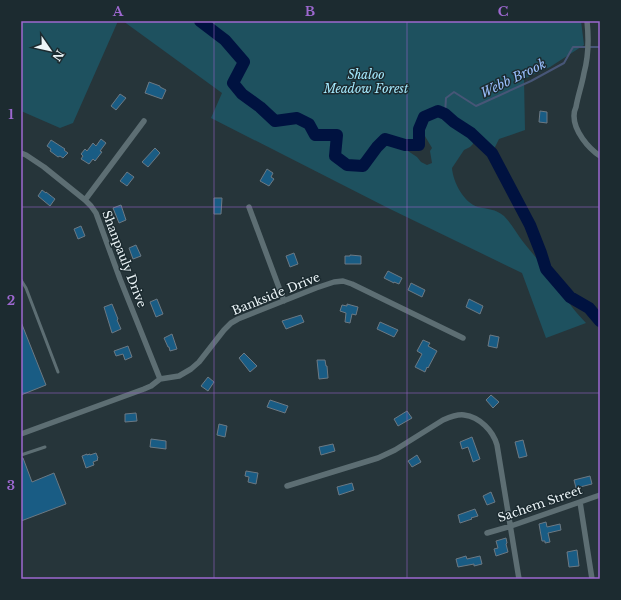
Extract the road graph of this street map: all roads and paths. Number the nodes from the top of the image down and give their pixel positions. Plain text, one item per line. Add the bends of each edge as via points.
1 (587, 21) edge
2 (144, 121) dead end
3 (21, 153) edge
4 (600, 156) edge
5 (85, 200) junction
6 (249, 207) dead end
7 (21, 280) edge
8 (284, 301) junction
9 (463, 338) dead end
10 (58, 372) dead end
11 (160, 379) junction
12 (21, 434) edge
13 (45, 447) dead end
14 (21, 455) edge
15 (287, 486) dead end
16 (600, 495) edge
17 (580, 502) junction
18 (511, 526) junction
19 (487, 533) dead end
20 (519, 579) edge
21 (592, 579) edge

1 - 4 street via 589,48 574,116 580,135 591,150
2 - 5 street
3 - 5 street, Shanpauly Drive via 44,167
5 - 11 street, Shanpauly Drive via 96,213
6 - 8 street
7 - 10 lane
8 - 9 street, Bankside Drive via 316,288 343,281
8 - 11 street, Bankside Drive via 238,319 224,330 191,369 179,376
11 - 12 street, Bankside Drive via 144,389
13 - 14 lane
15 - 18 street via 378,458 443,420 466,415 485,425 495,439
16 - 17 street, Sachem Street
17 - 18 street, Sachem Street
17 - 21 street
18 - 19 street, Sachem Street
18 - 20 street

